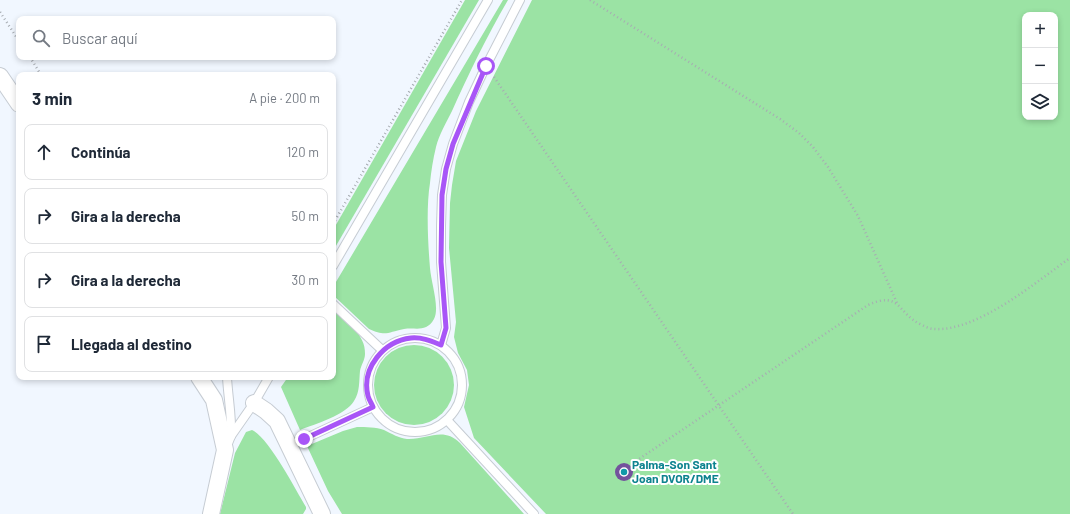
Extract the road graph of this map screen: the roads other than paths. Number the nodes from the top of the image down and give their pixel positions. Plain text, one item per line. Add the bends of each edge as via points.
1 (488, 0) edge
2 (520, 0) edge
3 (0, 76) edge
4 (16, 100) edge
5 (336, 261) edge
6 (336, 307) edge
7 (441, 345) junction
8 (382, 350) junction
9 (201, 380) edge
10 (210, 380) edge
11 (227, 380) edge
12 (267, 380) edge
13 (214, 400) junction
14 (254, 403) junction
15 (373, 407) junction
16 (447, 420) junction
17 (228, 443) junction
18 (289, 446) junction
19 (211, 514) edge
20 (322, 514) edge
21 (534, 514) edge

1 - 5 lane
2 - 7 lane via 486,66 453,144 446,169 442,203 441,262 446,328
3 - 4 street
6 - 8 lane
7 - 8 lane via 427,339 412,338 396,341
7 - 16 lane via 452,355 460,369 463,384 461,399
8 - 15 lane via 372,363 368,379 368,395
9 - 13 street
10 - 13 lane
11 - 17 lane via 232,420
12 - 14 lane
13 - 17 street
14 - 17 lane
14 - 18 street via 277,421
15 - 16 lane via 385,422 399,430 415,433 430,430
15 - 18 lane
16 - 21 lane
17 - 19 street
18 - 20 street

